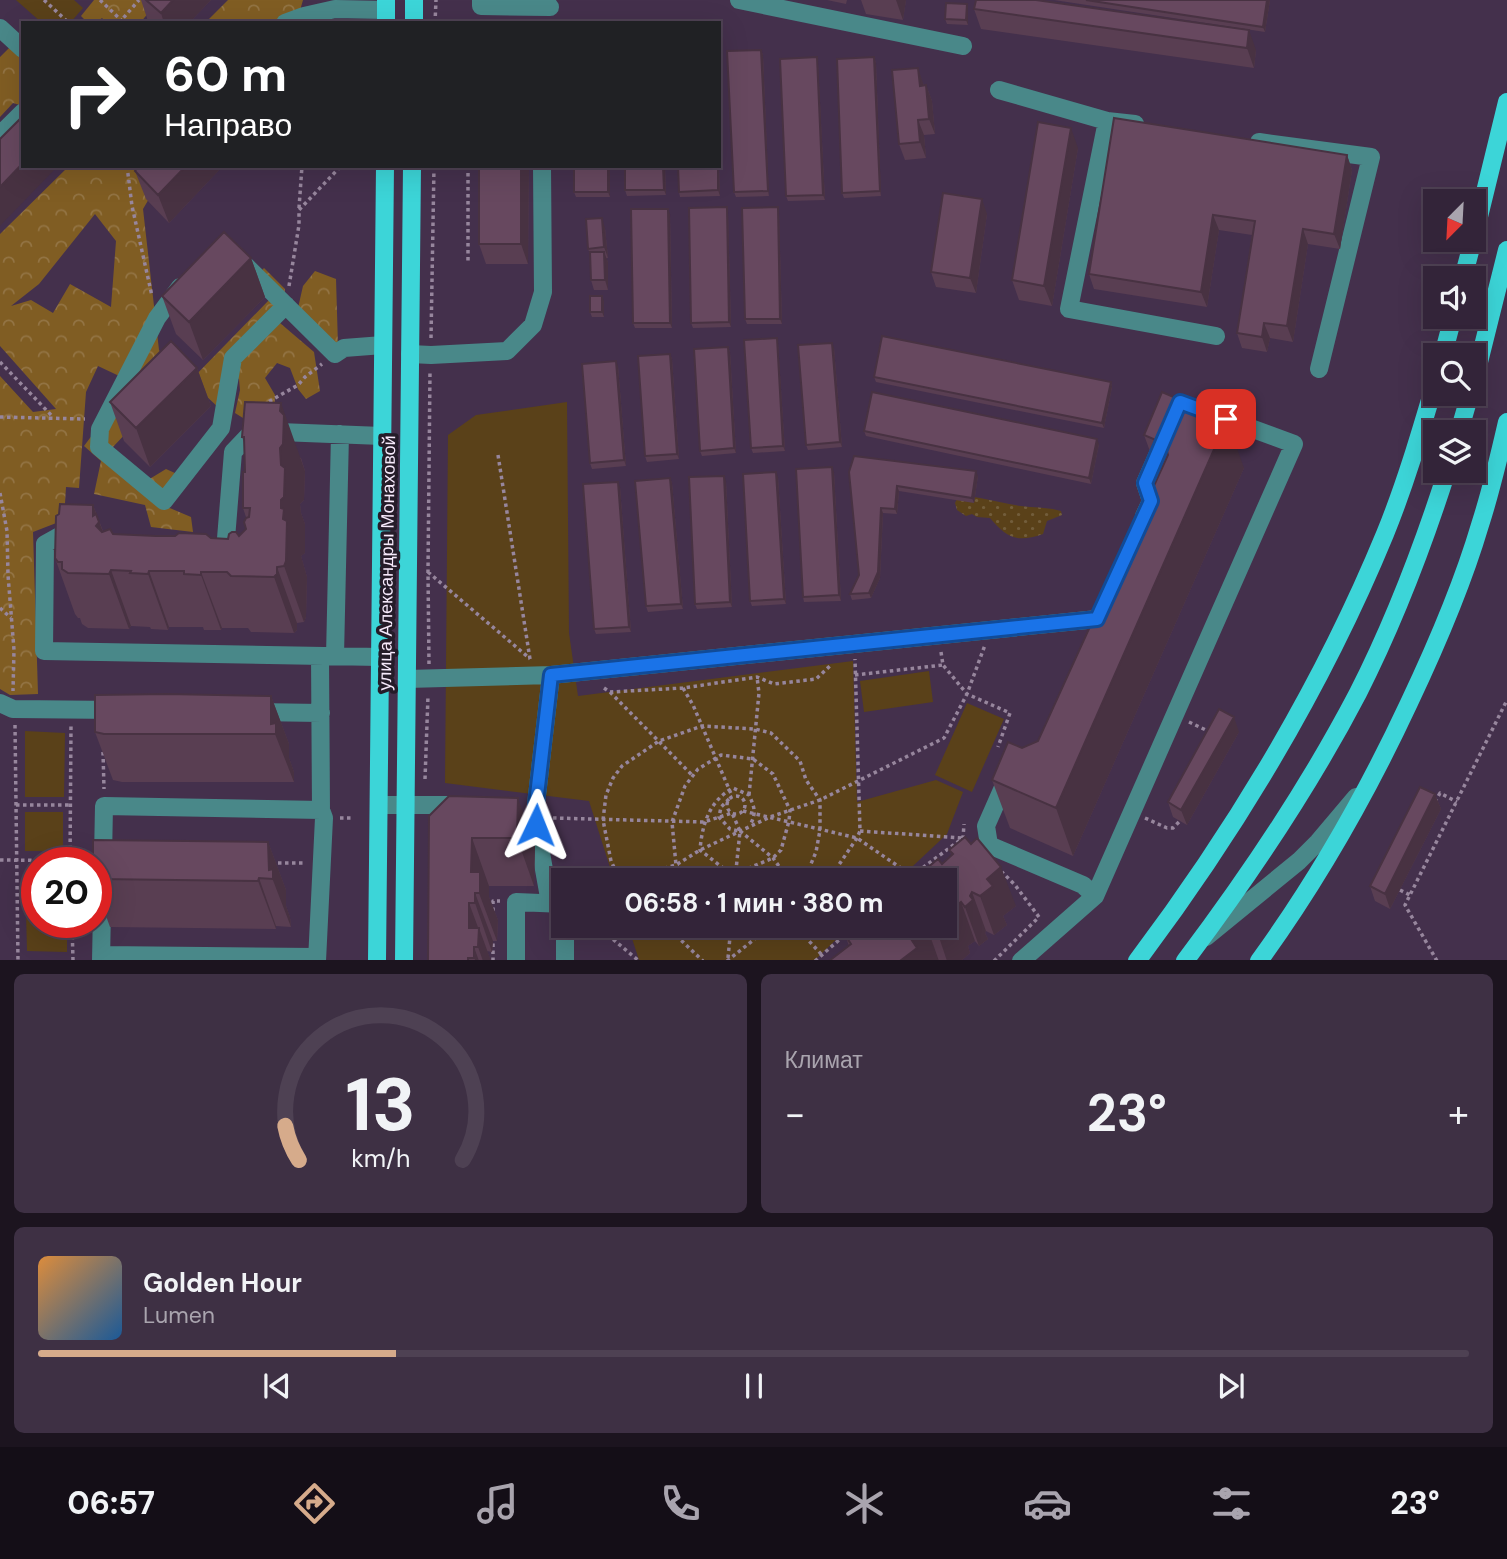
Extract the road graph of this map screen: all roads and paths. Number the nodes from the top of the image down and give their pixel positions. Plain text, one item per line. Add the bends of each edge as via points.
1 (44, 0) edge
2 (100, 0) edge
3 (142, 0) edge
4 (414, 0) edge
5 (436, 0) edge
6 (481, 0) edge
7 (739, 0) edge
8 (780, 4) edge
9 (386, 11) edge
10 (543, 12) edge
11 (67, 21) edge
12 (120, 21) edge
13 (290, 21) edge
14 (414, 21) edge
15 (436, 21) edge
16 (0, 27) edge
17 (963, 46) dead end
18 (21, 47) edge
19 (999, 90) dead end
20 (1507, 102) edge
21 (21, 114) edge
22 (1107, 121) junction
23 (1146, 126) edge
24 (0, 135) edge
25 (1239, 139) edge
26 (133, 168) edge
27 (302, 168) edge
28 (339, 168) edge
29 (385, 168) edge
30 (412, 168) edge
31 (434, 168) edge
32 (468, 168) edge
33 (542, 168) edge
34 (136, 170) edge
35 (1485, 189) edge
36 (299, 210) junction
37 (1507, 250) edge
38 (233, 253) edge
39 (468, 262) dead end
40 (190, 274) edge
41 (286, 305) junction
42 (1216, 336) dead end
43 (1484, 343) edge
44 (383, 345) junction
45 (335, 354) junction
46 (410, 354) junction
47 (431, 355) junction
48 (0, 362) edge
49 (1319, 369) dead end
50 (1180, 402) edge
51 (1428, 406) edge
52 (254, 410) edge
53 (0, 417) edge
54 (54, 419) junction
55 (105, 419) junction
56 (1507, 422) edge
57 (1170, 425) edge
58 (340, 434) junction
59 (382, 436) junction
60 (498, 455) dead end
61 (1443, 483) edge
62 (0, 493) edge
63 (89, 536) edge
64 (1135, 537) edge
65 (202, 551) edge
66 (428, 572) junction
67 (0, 608) edge
68 (12, 619) junction
69 (987, 640) dead end
70 (1087, 643) edge
71 (941, 646) dead end
72 (328, 656) junction
73 (380, 657) junction
74 (855, 657) dead end
75 (530, 659) junction
76 (943, 665) junction
77 (551, 675) junction
78 (855, 675) junction
79 (757, 677) dead end
80 (407, 679) junction
81 (429, 679) junction
82 (683, 688) dead end
83 (610, 692) dead end
84 (967, 694) junction
85 (1507, 700) edge
86 (7, 706) edge
87 (139, 710) edge
88 (237, 712) edge
89 (321, 713) junction
90 (1175, 715) junction
91 (26, 724) dead end
92 (60, 725) dead end
93 (702, 726) junction
94 (755, 729) junction
95 (1219, 735) edge
96 (659, 741) junction
97 (998, 747) dead end
98 (103, 752) edge
99 (716, 758) junction
100 (753, 759) junction
101 (1021, 763) edge
102 (859, 773) junction
103 (693, 776) junction
104 (865, 777) junction
105 (1373, 777) junction
106 (859, 780) junction
107 (730, 790) junction
108 (749, 795) junction
109 (731, 798) junction
110 (820, 800) junction
111 (1457, 802) junction
112 (16, 805) junction
113 (71, 805) junction
114 (379, 805) junction
115 (415, 805) junction
116 (480, 805) edge
117 (104, 806) junction
118 (1433, 806) edge
119 (321, 810) junction
120 (790, 810) junction
121 (743, 811) junction
122 (1132, 812) junction
123 (732, 813) junction
124 (755, 814) junction
125 (553, 817) dead end
126 (719, 817) junction
127 (770, 817) junction
128 (603, 820) junction
129 (789, 821) junction
130 (1180, 821) edge
131 (672, 822) junction
132 (704, 822) junction
133 (964, 824) dead end
134 (740, 831) junction
135 (820, 831) junction
136 (860, 831) junction
137 (857, 838) junction
138 (963, 838) junction
139 (70, 847) edge
140 (104, 847) edge
141 (699, 850) junction
142 (773, 858) junction
143 (0, 860) edge
144 (17, 862) junction
145 (21, 862) edge
146 (268, 863) edge
147 (322, 863) junction
148 (676, 865) junction
149 (996, 865) edge
150 (678, 868) edge
151 (727, 868) edge
152 (736, 868) edge
153 (749, 868) edge
154 (780, 868) edge
155 (809, 868) edge
156 (837, 868) edge
157 (901, 868) edge
158 (921, 868) edge
159 (551, 881) edge
160 (1400, 890) dead end
161 (1410, 895) junction
162 (1095, 896) junction
163 (504, 901) dead end
164 (551, 904) edge
165 (493, 913) dead end
166 (493, 925) dead end
167 (72, 938) edge
168 (102, 938) edge
169 (565, 938) edge
170 (611, 938) edge
171 (679, 938) edge
172 (730, 938) edge
173 (755, 938) edge
174 (806, 938) edge
175 (841, 938) edge
176 (1198, 944) junction
177 (822, 955) junction
178 (102, 958) edge
179 (317, 959) edge
180 (18, 960) edge
181 (73, 960) edge
182 (377, 960) edge
183 (404, 960) edge
184 (493, 960) edge
185 (516, 960) edge
186 (565, 960) edge
187 (638, 960) edge
188 (702, 960) edge
189 (727, 960) edge
190 (815, 960) edge
191 (995, 960) edge
192 (1022, 960) edge
193 (1138, 960) edge
194 (1186, 960) edge
195 (1260, 960) edge
196 (1436, 960) edge

1 - 11 path
2 - 12 path
3 - 12 path
4 - 14 main road
5 - 15 path
6 - 10 street via 481,6
7 - 8 street
8 - 17 street
9 - 13 street via 335,9
16 - 18 street
19 - 22 street
20 - 35 main road
21 - 24 street
22 - 23 street
22 - 42 street via 1069,309
25 - 49 street via 1371,157
26 - 34 path
27 - 36 path
28 - 36 path
29 - 44 main road, улица Александры Монаховой
30 - 46 main road, улица Александры Монаховой
31 - 47 path
32 - 39 path
33 - 47 street via 543,292 533,325 507,351
36 - 41 path
37 - 43 main road
38 - 41 street
40 - 55 street via 156,318
41 - 45 street
41 - 55 street via 233,358 221,428 164,501 99,447
44 - 45 street via 344,348
44 - 59 main road, улица Александры Монаховой
45 - 52 path via 298,385
46 - 47 street
46 - 80 main road, улица Александры Монаховой
47 - 66 path
48 - 54 path
50 - 90 street via 1294,444
51 - 193 main road via 1385,535 1311,691 1223,838
53 - 54 path
54 - 55 path
56 - 105 main road via 1480,526 1451,609
57 - 64 street via 1145,483 1151,501
58 - 59 street
58 - 65 street via 253,431 233,452 225,551
58 - 72 street
59 - 73 main road, улица Александры Монаховой
60 - 75 path
61 - 176 main road via 1414,564 1358,692 1278,829
62 - 68 path
63 - 72 street via 63,534 45,544 44,651
66 - 75 path
66 - 81 path
67 - 68 path
68 - 86 path via 14,650
69 - 84 path
70 - 77 street via 1100,613
71 - 76 path
72 - 73 street
72 - 89 street
73 - 114 main road, улица Александры Монаховой
74 - 78 path
75 - 77 path
76 - 78 path
76 - 84 path
77 - 81 street
77 - 159 street via 529,804
78 - 102 path
79 - 94 path
80 - 81 street
80 - 115 main road, улица Александры Монаховой
81 - 115 path
82 - 93 path
83 - 96 path
84 - 97 path via 1010,713
84 - 104 path via 944,738
85 - 111 path
86 - 87 street
88 - 89 street
89 - 119 street
90 - 95 path
90 - 122 street
91 - 112 path via 15,724
92 - 113 path via 71,725
93 - 94 path
93 - 96 path
93 - 99 path
94 - 100 path
94 - 110 path via 771,733 800,761
96 - 103 path
96 - 128 path via 622,766 613,778
98 - 117 path
99 - 100 path
99 - 103 path
99 - 107 path
100 - 108 path
100 - 120 path via 773,774
101 - 162 street via 1011,769 986,826 984,848 1083,885
102 - 104 path
102 - 106 path
103 - 131 path
104 - 106 path
105 - 176 street via 1299,862
105 - 195 main road
106 - 110 path
106 - 136 path
107 - 108 path
107 - 109 path
107 - 132 path via 715,802
108 - 124 path
109 - 121 path via 744,799
109 - 123 path via 727,807
109 - 126 path via 721,807
110 - 120 path
110 - 135 path
111 - 118 path via 1440,793
111 - 161 path
112 - 113 path
112 - 144 path
113 - 139 path
114 - 115 street
114 - 182 main road, улица Александры Монаховой
115 - 116 street
115 - 183 main road, улица Александры Монаховой
117 - 119 street
117 - 140 street
119 - 147 street
120 - 127 path
120 - 129 path
121 - 123 path
121 - 124 path
122 - 130 path via 1167,828
122 - 162 street
123 - 126 path
123 - 134 path
124 - 127 path
124 - 134 path via 751,824
125 - 128 path
126 - 132 path
126 - 134 path via 730,829
127 - 129 path
127 - 134 path
128 - 131 path
128 - 148 path via 620,880
129 - 135 path
129 - 142 path
131 - 132 path
131 - 148 path
132 - 141 path
133 - 138 path
134 - 141 path
134 - 142 path
134 - 152 path
135 - 137 path
135 - 155 path
136 - 137 path
136 - 138 path
137 - 156 path
137 - 157 path
138 - 158 path
141 - 148 path
141 - 151 path
142 - 153 path
142 - 154 path
143 - 144 path
144 - 145 path
144 - 180 path
146 - 147 path
147 - 179 street
148 - 150 path
149 - 191 path via 1039,917
160 - 161 path
161 - 196 path via 1405,905
162 - 192 street
163 - 165 path via 494,901
164 - 185 street via 516,902
166 - 184 path
167 - 181 path
168 - 178 street
169 - 186 street
170 - 187 path
171 - 188 path
172 - 189 path
173 - 189 path
174 - 177 path
175 - 177 path
176 - 194 main road
177 - 190 path
178 - 179 street

